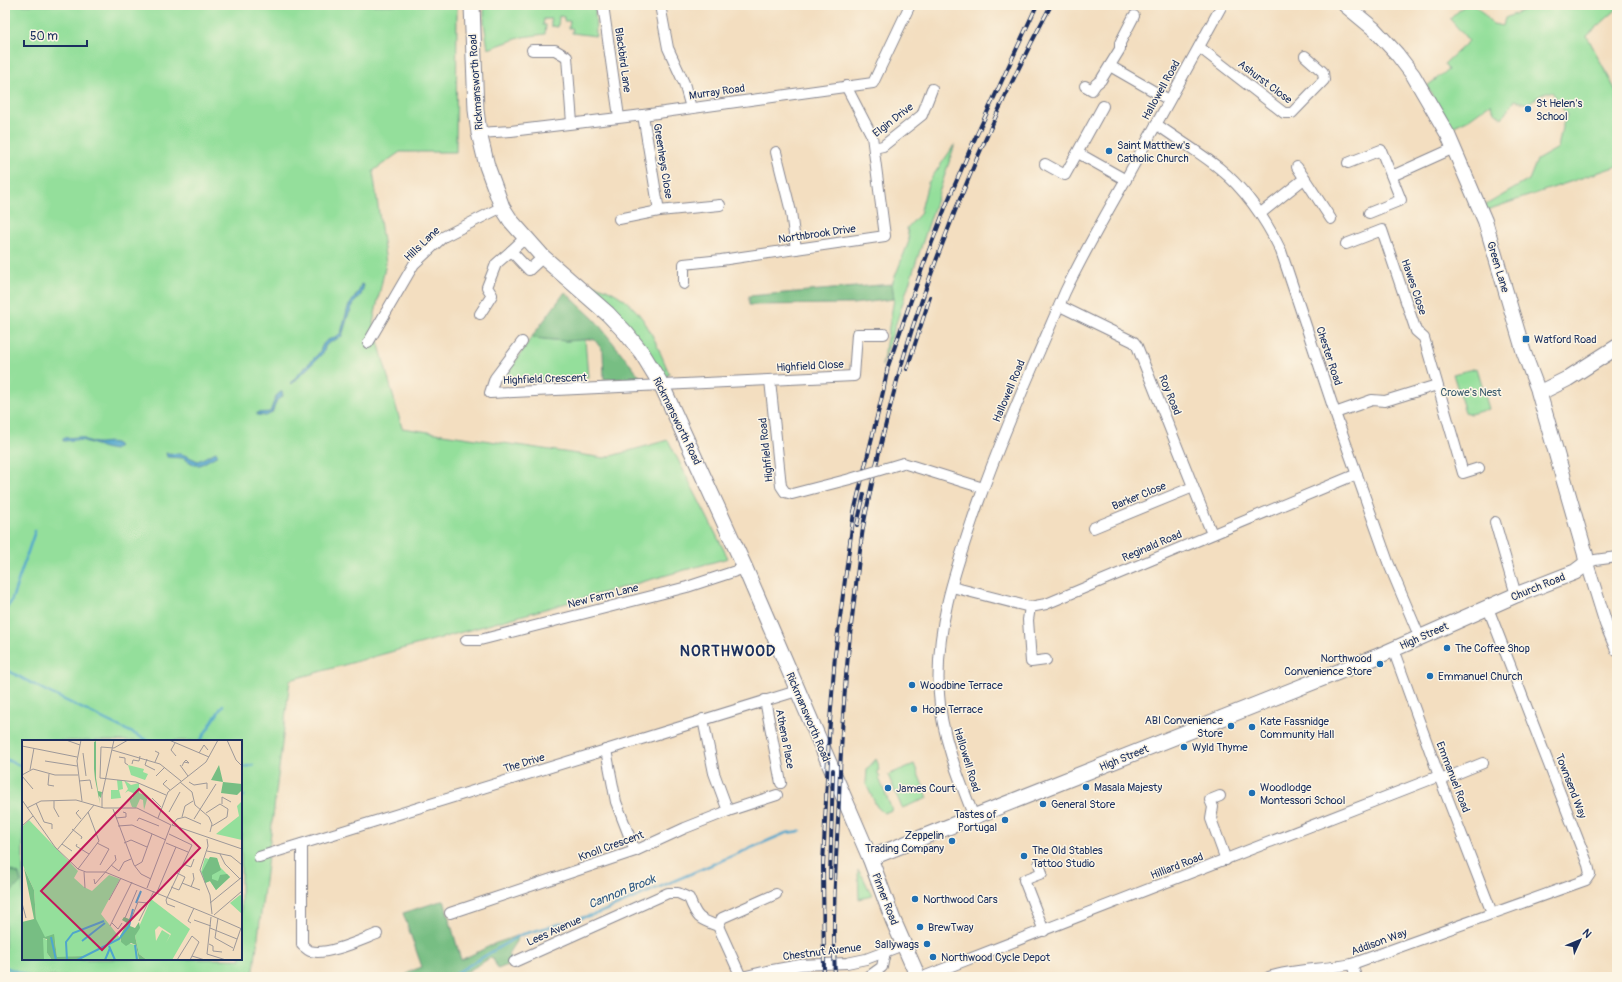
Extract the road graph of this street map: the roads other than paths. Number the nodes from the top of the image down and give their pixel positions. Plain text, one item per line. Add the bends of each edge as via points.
1 (472, 5) edge
2 (603, 5) edge
3 (660, 5) edge
4 (910, 5) edge
5 (1222, 5) edge
6 (1345, 5) edge
7 (1134, 16) dead end
8 (1199, 47) junction
9 (532, 50) dead end
10 (1305, 56) dead end
11 (1110, 66) junction
12 (846, 86) junction
13 (1085, 86) dead end
14 (932, 89) dead end
15 (1169, 100) junction
16 (1103, 106) dead end
17 (691, 108) junction
18 (643, 115) junction
19 (618, 117) junction
20 (572, 123) junction
21 (1156, 124) junction
22 (479, 132) junction
23 (874, 148) junction
24 (1454, 148) junction
25 (776, 152) dead end
26 (1078, 153) junction
27 (1348, 163) dead end
28 (1045, 164) dead end
29 (1297, 167) dead end
30 (1392, 176) junction
31 (1305, 178) junction
32 (1126, 180) junction
33 (720, 205) dead end
34 (502, 207) junction
35 (658, 211) junction
36 (1261, 213) junction
37 (1369, 213) dead end
38 (618, 219) dead end
39 (1331, 219) dead end
40 (525, 238) junction
41 (1346, 244) dead end
42 (796, 249) junction
43 (511, 251) junction
44 (543, 257) junction
45 (684, 284) dead end
46 (1060, 306) junction
47 (480, 314) dead end
48 (884, 334) dead end
49 (522, 342) dead end
50 (368, 343) dead end
51 (1617, 347) edge
52 (770, 380) junction
53 (1437, 385) junction
54 (662, 386) junction
55 (1540, 393) junction
56 (1335, 413) junction
57 (1479, 468) dead end
58 (1357, 474) junction
59 (1193, 487) junction
60 (983, 488) junction
61 (1495, 522) dead end
62 (1093, 528) dead end
63 (1212, 534) junction
64 (1617, 557) edge
65 (1587, 563) junction
66 (745, 568) junction
67 (952, 587) junction
68 (1516, 595) junction
69 (1030, 607) junction
70 (1488, 608) junction
71 (1420, 638) junction
72 (466, 640) dead end
73 (1393, 650) junction
74 (1617, 650) edge
75 (1046, 660) dead end
76 (797, 691) junction
77 (765, 700) junction
78 (703, 720) junction
79 (606, 750) junction
80 (1483, 764) dead end
81 (1440, 778) junction
82 (781, 783) dead end
83 (777, 795) dead end
84 (1220, 796) dead end
85 (728, 811) junction
86 (974, 817) junction
87 (853, 822) joint
88 (302, 844) junction
89 (635, 852) junction
90 (259, 857) dead end
91 (870, 858) junction
92 (1226, 860) junction
93 (1039, 864) dead end
94 (776, 894) dead end
95 (450, 913) dead end
96 (1492, 913) junction
97 (718, 926) junction
98 (1044, 931) junction
99 (377, 934) dead end
100 (903, 945) junction
101 (885, 952) junction
102 (514, 962) dead end
103 (1352, 964) junction
104 (742, 977) edge
105 (868, 977) edge
106 (918, 977) edge
107 (923, 977) edge
108 (1269, 977) edge
109 (1356, 977) edge

1 - 22 main road, Rickmansworth Road
2 - 19 street, Blackbird Lane
3 - 17 street via 668,48 684,83
4 - 12 street, Murray Road via 873,83
5 - 8 street, Hallowell Road
6 - 24 main road, Green Lane via 1374,29 1413,75
7 - 11 street via 1120,43 1120,50
8 - 10 street, Ashurst Close via 1284,114 1292,113 1324,80 1323,72
8 - 15 street, Hallowell Road
9 - 20 street via 555,50 567,57
11 - 13 street via 1092,90
11 - 15 street
12 - 17 street, Murray Road
12 - 23 street, Elgin Drive via 872,136
14 - 23 street, Elgin Drive via 922,115 883,146
15 - 21 street, Hallowell Road
16 - 26 street
17 - 18 street, Murray Road
18 - 19 street, Murray Road
18 - 35 street, Greenheys Close
19 - 20 street, Murray Road
20 - 22 street, Murray Road via 511,131
21 - 32 street, Hallowell Road
21 - 36 street, Chester Road via 1220,169
22 - 34 main road, Rickmansworth Road via 487,166
23 - 42 street, Northbrook Drive via 885,236
24 - 30 street
24 - 55 main road, Green Lane via 1485,221 1524,353
25 - 42 street via 791,212
26 - 28 street via 1065,175
26 - 32 street
27 - 30 street via 1381,150
29 - 31 street
30 - 37 street via 1401,200
31 - 36 street
31 - 39 street
32 - 46 street, Hallowell Road
33 - 35 street, Greenheys Close
34 - 40 main road, Rickmansworth Road
34 - 50 street, Hills Lane via 443,237 414,264
35 - 38 street, Greenheys Close
36 - 56 street, Chester Road via 1281,251
40 - 43 street
40 - 44 main road, Rickmansworth Road
41 - 53 street, Hawes Close via 1382,230 1416,331 1424,338
42 - 45 street, Northbrook Drive via 684,264
43 - 44 street via 529,270
43 - 47 street via 496,264 487,286 492,295
44 - 54 main road, Rickmansworth Road via 608,314 642,353
46 - 59 street, Roy Road via 1138,346
46 - 60 street, Hallowell Road via 1025,382
48 - 52 street, Highfield Close via 857,334 854,376
49 - 54 street, Highfield Crescent via 495,378 490,393
51 - 55 main road
52 - 54 street
52 - 60 street, Highfield Road, bridge via 781,486 785,492 792,494 903,463
53 - 56 street via 1385,401 1372,400
53 - 57 street via 1463,473
54 - 66 main road, Rickmansworth Road
55 - 65 main road, Green Lane
56 - 58 street, Chester Road
58 - 63 street, Reginald Road
58 - 71 street, Chester Road via 1388,562
59 - 62 street, Barker Close
59 - 63 street, Roy Road
60 - 67 street, Hallowell Road
61 - 68 street
63 - 69 street, Reginald Road via 1046,604
64 - 65 street
65 - 68 main road, Church Road via 1575,572
65 - 74 street
66 - 72 street, New Farm Lane via 679,589 480,640
66 - 76 main road, Rickmansworth Road
67 - 69 street, Reginald Road
67 - 86 street, Hallowell Road via 942,628 939,665 940,709 951,756
68 - 70 main road, Church Road
69 - 75 street via 1028,620 1031,662
70 - 71 main road, High Street
70 - 96 street, Townsend Way via 1590,874 1586,880
71 - 73 main road, High Street
73 - 81 street, Emmanuel Road
73 - 86 main road, High Street
76 - 77 street, The Drive
76 - 87 main road, Rickmansworth Road
77 - 78 street, The Drive
77 - 82 street, Athena Place
78 - 79 street, The Drive
78 - 85 street via 714,773
79 - 88 street, The Drive
79 - 89 street via 616,802
80 - 81 street, Hilliard Road
81 - 92 street, Hilliard Road
81 - 96 street, Emmanuel Road
83 - 85 street, Knoll Crescent
84 - 92 street via 1210,800 1213,807 1210,819
85 - 89 street, Knoll Crescent
86 - 91 main road, High Street
87 - 91 main road, Pinner Road
88 - 90 street, The Drive
88 - 99 street via 302,945 317,952
89 - 95 street, Knoll Crescent
91 - 100 main road, Pinner Road
92 - 98 street, Hilliard Road
93 - 98 street via 1042,873 1024,880
94 - 97 street via 722,918
96 - 103 street, Addison Way
97 - 102 street, Lees Avenue via 701,920 694,912 689,898 678,893 668,893
97 - 104 street
98 - 107 street, Hilliard Road
100 - 101 street, Chestnut Avenue
100 - 106 main road, Pinner Road
101 - 104 street, Chestnut Avenue via 847,963 800,965
101 - 105 street via 882,966
103 - 108 street, Addison Way via 1290,971
103 - 109 street

